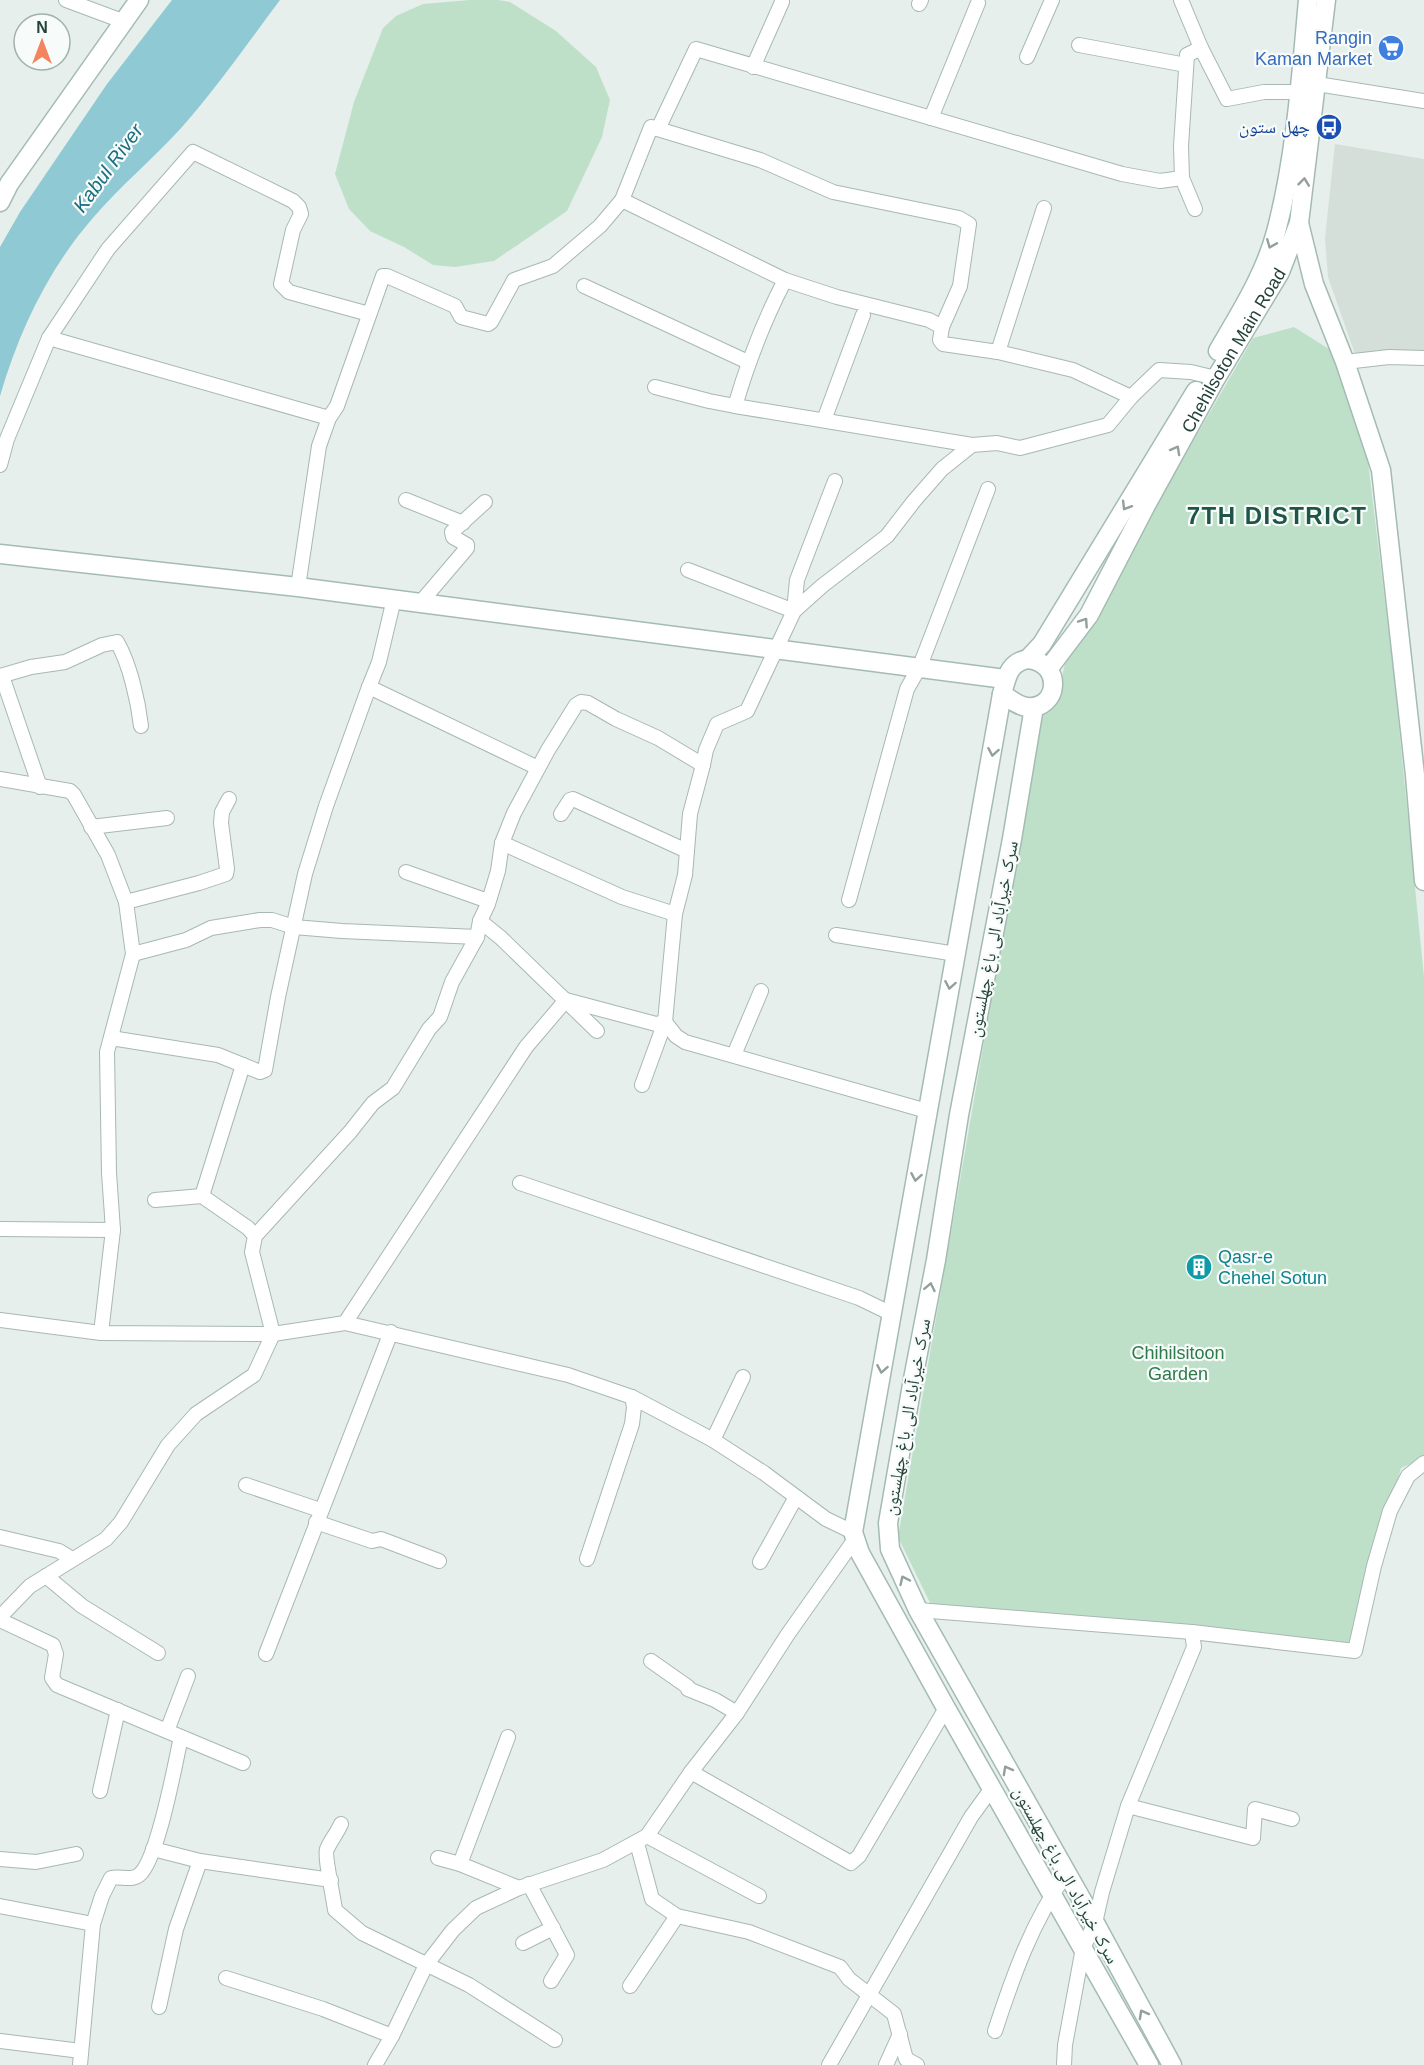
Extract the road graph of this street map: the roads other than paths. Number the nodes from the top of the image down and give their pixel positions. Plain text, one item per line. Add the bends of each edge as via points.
1 (66, 0) edge
2 (140, 0) edge
3 (1052, 0) edge
4 (1181, 0) edge
5 (1308, 0) edge
6 (1326, 0) edge
7 (782, 2) dead end
8 (978, 3) dead end
9 (125, 22) junction
10 (1079, 45) dead end
11 (1201, 48) junction
12 (1027, 57) dead end
13 (1186, 65) junction
14 (753, 66) junction
15 (1317, 84) junction
16 (1299, 92) junction
17 (1424, 101) edge
18 (931, 118) junction
19 (658, 129) junction
20 (1182, 178) junction
21 (4, 179) edge
22 (622, 200) junction
23 (0, 202) edge
24 (1044, 208) dead end
25 (1195, 209) dead end
26 (1299, 224) junction
27 (1281, 272) junction
28 (785, 280) junction
29 (1314, 284) junction
30 (584, 286) dead end
31 (369, 314) junction
32 (863, 315) dead end
33 (942, 327) junction
34 (49, 338) junction
35 (998, 352) junction
36 (1424, 358) edge
37 (748, 362) junction
38 (1345, 362) junction
39 (1211, 376) junction
40 (655, 387) dead end
41 (1131, 397) junction
42 (735, 406) junction
43 (329, 418) junction
44 (824, 420) junction
45 (972, 445) junction
46 (0, 465) edge
47 (835, 481) dead end
48 (988, 489) dead end
49 (406, 500) dead end
50 (484, 502) dead end
51 (463, 523) junction
52 (0, 554) edge
53 (688, 570) dead end
54 (297, 587) junction
55 (394, 599) junction
56 (421, 603) junction
57 (794, 611) junction
58 (775, 649) junction
59 (1028, 659) junction
60 (920, 666) junction
61 (1048, 668) junction
62 (1, 676) edge
63 (369, 687) junction
64 (1004, 687) junction
65 (1034, 707) junction
66 (141, 726) dead end
67 (1418, 758) edge
68 (704, 765) junction
69 (538, 768) junction
70 (0, 779) edge
71 (40, 787) junction
72 (229, 799) dead end
73 (561, 814) dead end
74 (167, 818) dead end
75 (91, 827) junction
76 (501, 843) junction
77 (687, 851) junction
78 (406, 872) dead end
79 (1424, 881) edge
80 (849, 900) dead end
81 (488, 901) junction
82 (126, 902) junction
83 (675, 915) junction
84 (480, 921) junction
85 (294, 927) junction
86 (836, 935) dead end
87 (477, 937) junction
88 (133, 954) junction
89 (956, 954) junction
90 (761, 991) dead end
91 (566, 1000) junction
92 (665, 1022) junction
93 (597, 1031) dead end
94 (111, 1038) junction
95 (734, 1055) junction
96 (243, 1065) junction
97 (642, 1085) dead end
98 (927, 1111) junction
99 (520, 1183) dead end
100 (202, 1196) junction
101 (155, 1200) dead end
102 (0, 1229) edge
103 (113, 1230) junction
104 (255, 1236) junction
105 (892, 1314) junction
106 (0, 1320) edge
107 (345, 1323) junction
108 (391, 1332) junction
109 (101, 1333) junction
110 (273, 1334) junction
111 (742, 1377) dead end
112 (632, 1397) junction
113 (713, 1440) junction
114 (1424, 1463) edge
115 (246, 1485) dead end
116 (796, 1497) junction
117 (318, 1516) junction
118 (854, 1536) junction
119 (0, 1537) edge
120 (72, 1559) junction
121 (587, 1559) dead end
122 (439, 1561) dead end
123 (760, 1562) dead end
124 (46, 1576) junction
125 (918, 1610) junction
126 (0, 1618) edge
127 (1192, 1632) junction
128 (158, 1653) dead end
129 (266, 1654) dead end
130 (651, 1661) dead end
131 (188, 1676) dead end
132 (946, 1708) junction
133 (118, 1710) junction
134 (737, 1713) junction
135 (167, 1731) junction
136 (181, 1737) junction
137 (508, 1737) dead end
138 (243, 1763) dead end
139 (691, 1772) junction
140 (992, 1788) junction
141 (100, 1791) dead end
142 (1128, 1806) junction
143 (1292, 1819) dead end
144 (340, 1824) dead end
145 (642, 1840) junction
146 (153, 1849) junction
147 (76, 1854) dead end
148 (438, 1858) dead end
149 (0, 1859) edge
150 (200, 1862) junction
151 (460, 1864) junction
152 (1066, 1874) junction
153 (331, 1880) junction
154 (524, 1886) junction
155 (1052, 1893) junction
156 (759, 1896) dead end
157 (0, 1906) edge
158 (677, 1916) junction
159 (1095, 1923) junction
160 (93, 1924) junction
161 (552, 1929) junction
162 (523, 1943) dead end
163 (1083, 1948) junction
164 (426, 1965) junction
165 (226, 1978) dead end
166 (551, 1981) dead end
167 (630, 1986) dead end
168 (869, 1994) junction
169 (159, 2007) dead end
170 (994, 2031) dead end
171 (900, 2034) junction
172 (392, 2036) junction
173 (555, 2040) dead end
174 (0, 2041) edge
175 (80, 2058) edge
176 (375, 2065) edge
177 (829, 2065) edge
178 (886, 2065) edge
179 (917, 2065) edge
180 (1064, 2065) edge
181 (1149, 2065) edge
182 (1172, 2065) edge

1 - 9 street
2 - 9 main road
3 - 12 street
4 - 11 street
5 - 16 main road, Chehilsoton Main Road
6 - 15 main road, Chehilsoton Main Road
7 - 14 street
8 - 18 street
9 - 21 main road
10 - 13 street
11 - 13 street via 1187,55
11 - 16 street via 1227,99 1264,92
13 - 20 street
14 - 18 street
14 - 19 street via 694,50
15 - 17 street
26 -> 15 main road, Chehilsoton Main Road
16 -> 39 main road, Chehilsoton Main Road via 1276,233
18 - 20 street via 1122,174 1160,181
19 - 22 street via 651,127
19 - 33 street via 760,160 833,192 959,218 969,224 960,286
20 - 25 street
21 - 23 main road
22 - 28 street
22 - 31 street via 600,226 552,266 514,280 488,324 461,317 455,306 387,276 380,280
24 - 35 street
26 - 27 main road, Chehilsoton Main Road
26 - 29 main road
27 - 29 main road
27 - 39 main road, Chehilsoton Main Road
28 - 33 street
28 - 37 street
29 - 38 main road
30 - 37 street
31 - 34 street via 289,292 281,284 293,230 301,214 299,207 194,152 108,249
31 - 43 street via 337,406
32 - 44 street
33 - 35 street via 943,344
34 - 43 street
34 - 46 street
35 - 41 street via 1073,370
36 - 38 street
37 - 42 street
38 - 67 main road via 1381,470
39 - 41 street via 1159,370
39 -> 59 main road, Chehilsoton Main Road via 1042,644
61 -> 39 main road, Chehilsoton Main Road via 1089,615
40 - 42 street
41 - 45 street via 1108,425 1020,448 997,443
42 - 44 street
43 - 54 street via 319,447
44 - 45 street
45 - 57 street via 942,469 887,536
47 - 57 street via 797,580
48 - 60 street
49 - 51 street
50 - 51 street
51 - 56 street via 452,534 467,548
52 - 54 main road
53 - 57 street
54 - 55 main road
55 - 56 main road
55 - 63 street via 380,662
56 - 58 main road
57 - 58 street
58 - 60 main road
58 - 68 street via 747,711 717,724 705,750
59 - 61 main road
59 - 64 main road via 1008,670
60 - 64 main road
60 - 80 street via 908,689
61 - 65 main road via 1054,683 1052,692
62 - 66 street via 65,662 117,642
62 - 71 street
63 - 69 street
63 - 85 street via 326,806
64 - 65 main road via 1017,705
64 -> 89 main road
125 -> 65 main road, سرک خیرآباد الی باغ چهلستون via 890,1549 888,1523
67 - 79 main road
68 - 69 street via 658,738 581,702
68 - 77 street via 690,814
69 - 76 street
70 - 71 street
71 - 75 street via 70,791
72 - 82 street via 221,823 226,874
73 - 77 street via 573,799
74 - 75 street
75 - 82 street via 108,855
76 - 81 street via 498,871
76 - 83 street via 622,897
77 - 83 street
78 - 81 street
81 - 84 street
82 - 88 street
83 - 92 street
84 - 87 street
84 - 91 street
85 - 87 street
85 - 88 street via 272,920 238,922
85 - 96 street via 265,1071
86 - 89 street
87 - 104 street via 452,982 440,1017 393,1088 374,1103
88 - 94 street
89 -> 98 main road
90 - 95 street
91 - 92 street via 656,1024
91 - 93 street
91 - 107 street via 526,1047
92 - 95 street via 685,1042
92 - 97 street
94 - 96 street via 218,1055
94 - 103 street via 107,1052 107,1103
95 - 98 street
96 - 100 street
98 -> 105 main road
99 - 105 street via 858,1298
100 - 101 street
100 - 104 street
102 - 103 street
103 - 109 street
104 - 110 street via 252,1252
105 -> 118 main road
106 - 109 street
107 - 108 street
107 - 110 street
108 - 112 street via 568,1375
108 - 117 street
109 - 110 street
110 - 120 street via 254,1374 195,1414 168,1445 121,1522 106,1539
111 - 113 street
112 - 113 street
112 - 121 street via 632,1424
113 - 116 street
114 - 127 street via 1408,1476 1390,1511 1356,1651
115 - 117 street
116 - 118 street
116 - 123 street
117 - 122 street via 372,1541 381,1539
117 - 129 street
118 - 132 main road
118 - 134 street
119 - 120 street via 58,1551
120 - 124 street
124 - 126 street via 30,1586
124 - 128 street via 82,1606
125 - 127 street
152 -> 125 main road, سرک خیرآباد الی باغ چهلستون
126 - 133 street via 53,1645 56,1654 52,1678 57,1685
127 - 142 street via 1194,1647
130 - 134 street via 688,1689
131 - 135 street
132 - 139 street via 859,1856 851,1863
132 - 140 main road
133 - 135 street
133 - 141 street
134 - 139 street
135 - 136 street
136 - 138 street
136 - 146 street
137 - 151 street
139 - 145 street
140 - 155 main road
140 - 168 street via 970,1817
142 - 143 street via 1252,1838 1255,1809
142 - 159 street
144 - 153 street via 326,1850
145 - 154 street via 603,1860
145 - 156 street
145 - 158 street via 652,1899
146 - 150 street
146 - 160 street via 139,1875 111,1878
147 - 149 street via 36,1862
148 - 151 street
150 - 153 street
150 - 169 street via 176,1929
151 - 154 street
152 - 155 street
152 - 159 main road, سرک خیرآباد الی باغ چهلستون
153 - 164 street via 335,1910 362,1933
154 - 161 street
154 - 164 street via 476,1908
155 - 163 main road
155 - 170 street via 1020,1956
157 - 160 street
158 - 167 street
158 - 168 street via 749,1932 840,1967
159 - 163 street
182 -> 159 main road, سرک خیرآباد الی باغ چهلستون
160 - 175 street
161 - 162 street
161 - 166 street via 567,1955
163 - 180 street
163 - 181 main road
164 - 172 street
164 - 173 street via 469,1985
165 - 172 street
168 - 171 street via 894,2014
168 - 177 street
171 - 178 street
171 - 179 street via 906,2059
172 - 176 street
174 - 175 street

